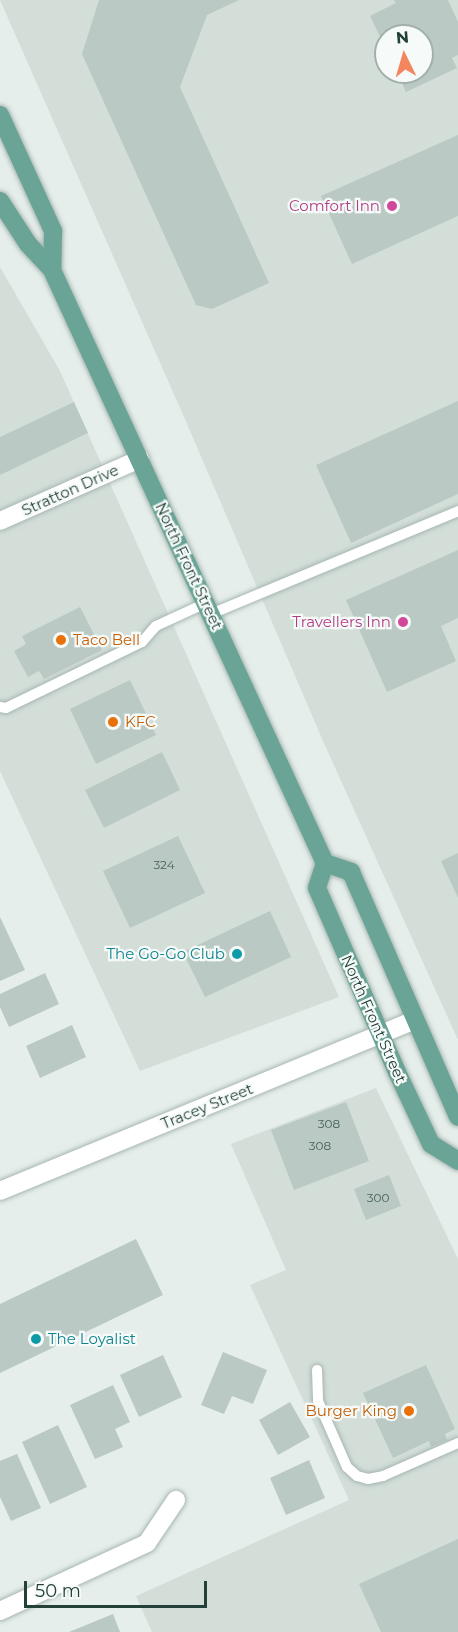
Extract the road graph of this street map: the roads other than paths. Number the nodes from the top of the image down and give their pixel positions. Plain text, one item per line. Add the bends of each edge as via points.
1 (0, 116) edge
2 (0, 201) edge
3 (52, 270) junction
4 (140, 459) junction
5 (458, 511) edge
6 (0, 521) edge
7 (208, 608) junction
8 (0, 707) edge
9 (325, 863) junction
10 (414, 1020) junction
11 (381, 1034) junction
12 (458, 1117) edge
13 (458, 1161) edge
14 (0, 1191) edge
15 (317, 1370) dead end
16 (458, 1443) edge
17 (176, 1500) dead end
18 (0, 1611) edge

1 - 3 main road, North Front Street via 52,231
2 - 3 main road, North Front Street via 28,244
3 - 4 main road, North Front Street
4 - 6 street, Stratton Drive
4 - 7 main road, North Front Street
5 - 7 lane
7 - 8 lane via 156,626 142,642 6,708
7 - 9 main road, North Front Street
9 - 10 main road via 351,872
9 - 11 main road, North Front Street via 317,888
10 - 11 street, Tracey Street
10 - 12 main road
11 - 13 main road, North Front Street via 431,1144
11 - 14 street, Tracey Street
15 - 16 lane via 318,1401 347,1467 357,1476 383,1476
17 - 18 street via 147,1544

